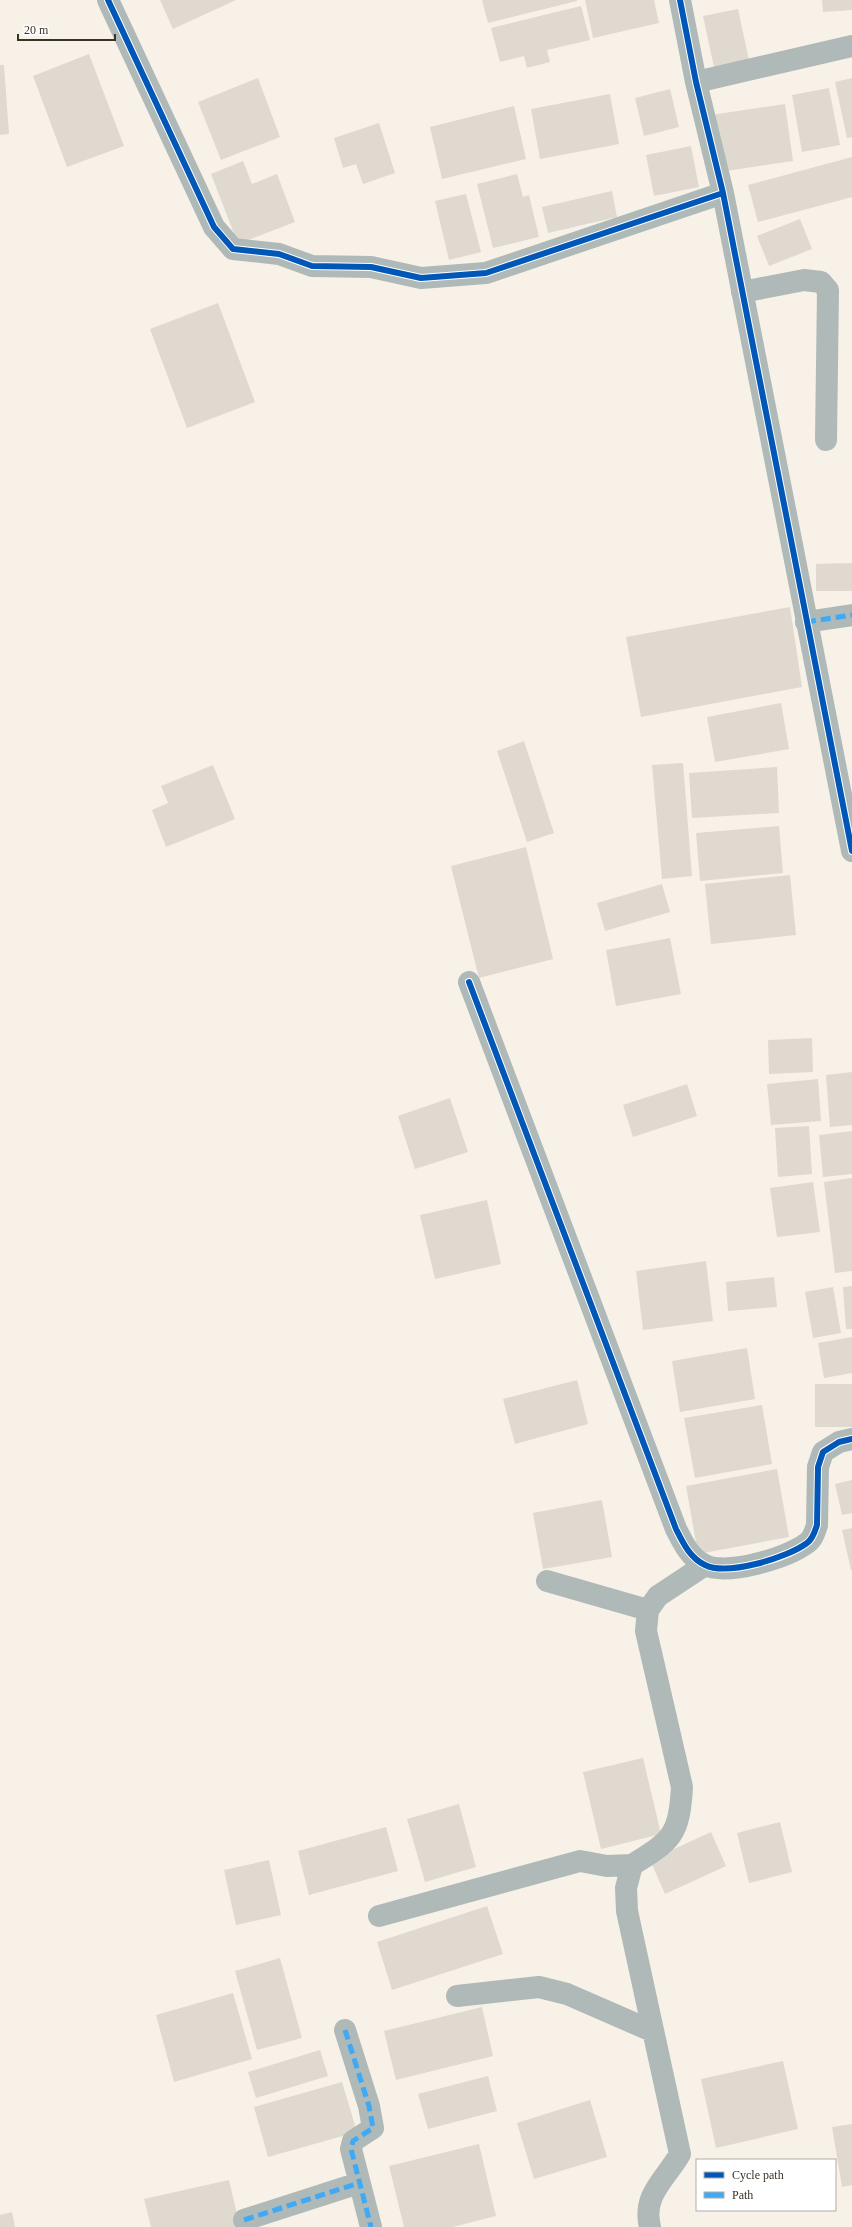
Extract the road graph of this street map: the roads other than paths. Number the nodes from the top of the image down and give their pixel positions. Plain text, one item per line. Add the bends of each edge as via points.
1 (108, 0) edge
2 (680, 0) edge
3 (852, 46) edge
4 (696, 82) junction
5 (724, 193) junction
6 (742, 292) junction
7 (826, 440) dead end
8 (852, 615) edge
9 (806, 622) junction
10 (852, 851) edge
11 (469, 982) dead end
12 (852, 1439) edge
13 (705, 1565) junction
14 (547, 1581) dead end
15 (648, 1610) junction
16 (632, 1865) junction
17 (379, 1916) dead end
18 (457, 1996) dead end
19 (345, 2030) dead end
20 (652, 2031) junction
21 (359, 2183) junction
22 (244, 2220) dead end
23 (371, 2227) edge
24 (650, 2227) edge

1 - 5 street via 214,227 233,249 279,254 312,266 371,267 421,278 486,273
2 - 4 street
3 - 4 street
4 - 5 street
5 - 6 street
6 - 7 street via 804,280 821,282 828,290
6 - 9 street
8 - 9 street
9 - 10 street
11 - 13 street via 676,1529 694,1557
12 - 13 street via 839,1442 823,1452 818,1467 817,1525 808,1543 777,1558 746,1565 719,1569
13 - 15 street via 658,1596
14 - 15 street
15 - 16 street via 646,1631 682,1787 681,1805 674,1832 661,1847
16 - 17 street via 607,1866 580,1861
16 - 20 street via 626,1888 627,1911
18 - 20 street via 539,1987 567,1994
19 - 21 street via 369,2106 373,2128 353,2141 351,2148
20 - 24 street via 680,2154 651,2196 648,2205
21 - 22 street
21 - 23 street

